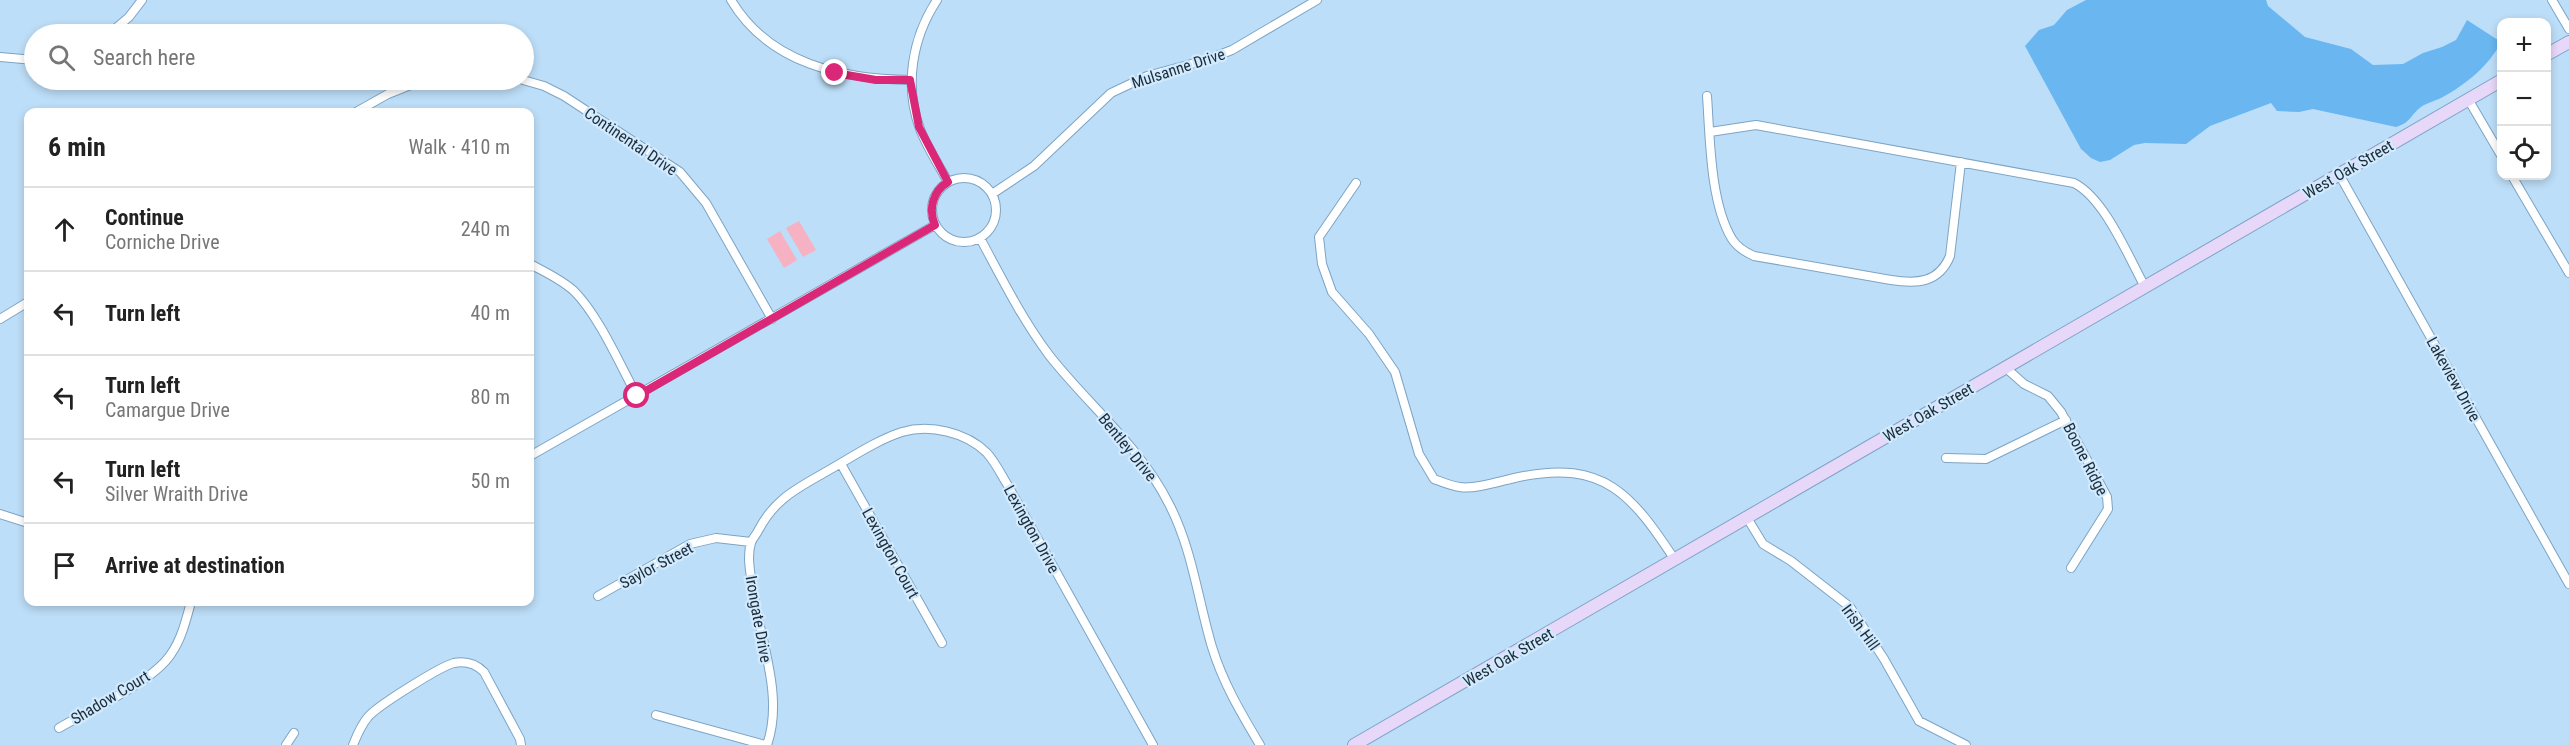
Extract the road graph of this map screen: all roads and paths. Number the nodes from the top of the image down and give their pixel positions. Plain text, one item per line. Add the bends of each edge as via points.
1 (141, 0) edge
2 (732, 0) edge
3 (937, 0) edge
4 (1317, 0) edge
5 (2552, 0) edge
6 (121, 24) edge
7 (2569, 29) edge
8 (2569, 42) edge
9 (2551, 52) edge
10 (0, 57) edge
11 (24, 59) edge
12 (910, 80) junction
13 (534, 83) edge
14 (2497, 83) edge
15 (395, 90) edge
16 (1707, 96) dead end
17 (2468, 99) junction
18 (363, 108) edge
19 (1710, 132) junction
20 (2497, 148) edge
21 (1961, 162) junction
22 (2339, 174) junction
23 (2514, 180) edge
24 (948, 182) junction
25 (1356, 183) dead end
26 (992, 194) junction
27 (935, 225) junction
28 (980, 238) junction
29 (534, 266) edge
30 (2569, 273) edge
31 (2145, 287) junction
32 (24, 305) edge
33 (0, 319) edge
34 (772, 319) junction
35 (2006, 368) junction
36 (637, 396) junction
37 (2066, 420) junction
38 (534, 454) edge
39 (1946, 458) dead end
40 (841, 464) junction
41 (0, 514) edge
42 (1746, 516) junction
43 (24, 522) edge
44 (751, 542) junction
45 (1675, 560) junction
46 (2071, 568) dead end
47 (2569, 584) edge
48 (598, 596) dead end
49 (190, 606) edge
50 (942, 643) dead end
51 (656, 715) dead end
52 (59, 728) dead end
53 (294, 733) dead end
54 (286, 745) edge
55 (352, 745) edge
56 (521, 745) edge
57 (766, 745) edge
58 (1153, 745) edge
59 (1260, 745) edge
60 (1354, 745) edge
61 (1966, 745) edge

1 - 6 street
2 - 12 street via 768,42 812,66 855,77
3 - 12 street via 918,37
4 - 26 street, Mulsanne Drive via 1227,52 1124,86 1100,103 1034,166
5 - 7 street
8 - 9 main road
10 - 11 street
12 - 24 street via 919,127
13 - 34 street, Continental Drive via 564,96 680,172 706,203
14 - 17 main road, West Oak Street
15 - 18 street
16 - 19 street
17 - 20 street
17 - 22 main road, West Oak Street
19 - 21 street via 1756,125
19 - 21 street via 1715,185 1732,240 1741,249 1754,256 1911,283 1924,282 1946,267
21 - 31 street via 2085,188 2097,200
22 - 31 main road, West Oak Street
22 - 47 street, Lakeview Drive
23 - 30 street
24 - 26 street via 959,177 976,179
24 - 27 street via 932,201
25 - 45 street via 1319,237 1322,264 1332,292 1369,334 1395,372 1419,454 1434,479 1462,488 1534,474 1582,474 1619,489 1647,517
26 - 28 street via 995,219
27 - 28 street via 957,241
27 - 34 street
28 - 59 street, Bentley Drive via 1050,356 1138,455 1169,503 1232,699
29 - 36 street via 555,276 588,308
31 - 35 main road, West Oak Street
32 - 33 street
34 - 36 street
35 - 37 street, Boone Ridge via 2024,384 2048,396
35 - 42 main road, West Oak Street
36 - 38 street
37 - 39 street via 1986,459
37 - 46 street, Boone Ridge via 2107,497 2108,510
40 - 44 street, Irongate Drive via 778,502
40 - 50 street, Lexington Court
40 - 58 street, Lexington Drive via 886,438 915,429 954,434 987,453
41 - 43 street
42 - 45 main road, West Oak Street
42 - 61 street, Irish Hill via 1763,544 1850,607 1919,721
44 - 48 street, Saylor Street via 716,538 690,544
44 - 57 street, Irongate Drive via 752,586 773,701 773,727
45 - 60 main road, West Oak Street
49 - 52 street, Shadow Court via 182,635 162,665
51 - 57 street
53 - 54 street
55 - 56 street via 368,717 382,705 452,663 466,663 484,672

